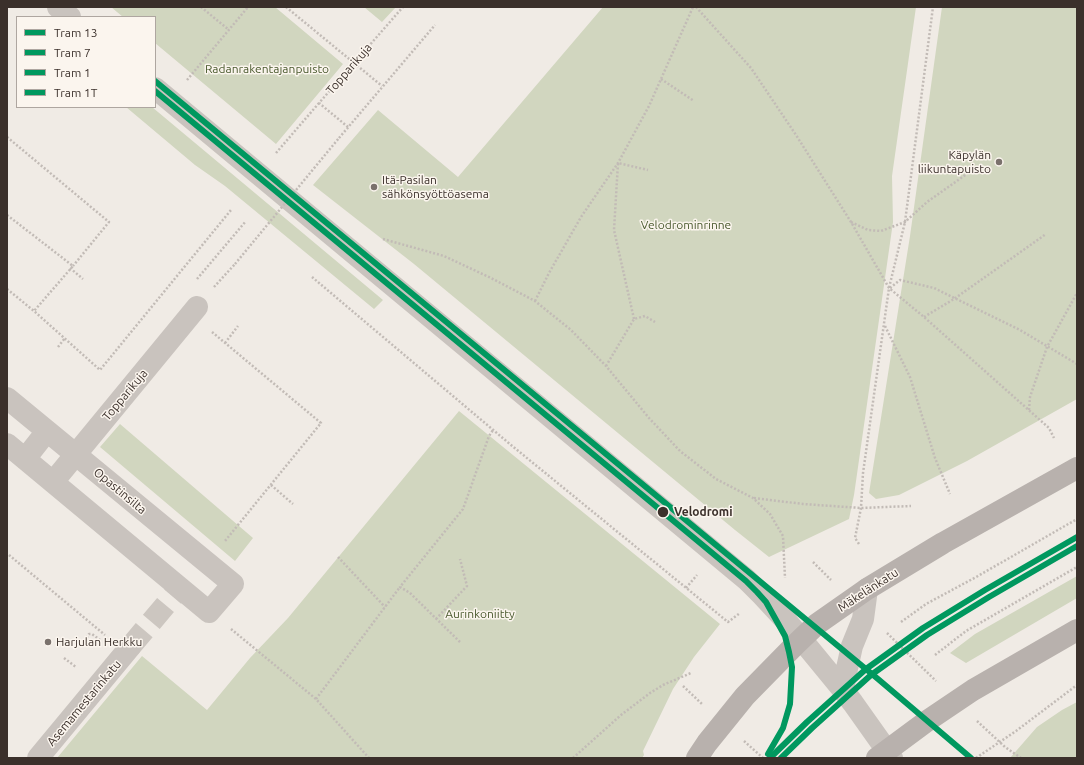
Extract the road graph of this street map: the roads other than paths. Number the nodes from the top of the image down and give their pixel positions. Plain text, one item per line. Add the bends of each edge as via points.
1 (58, 7) edge
2 (69, 16) edge
3 (156, 89) edge
4 (194, 311) road end
5 (7, 398) edge
6 (47, 431) junction
7 (7, 444) edge
8 (25, 459) junction
9 (83, 461) junction
10 (1077, 468) edge
11 (60, 488) junction
12 (861, 600) junction
13 (1077, 630) edge
14 (801, 639) junction
15 (130, 647) tunnel mouth
16 (843, 690) junction
17 (885, 755) edge
18 (38, 758) edge
19 (697, 758) edge

1 - 2 street
3 - 14 street via 747,580
4 - 9 street, Topparikuja
5 - 6 street, Opastinsilta
6 - 8 street
6 - 9 street, Opastinsilta
7 - 8 street
8 - 11 street
9 - 11 street, Topparikuja
9 - 11 street, Opastinsilta via 233,584 209,612 177,591
10 - 12 main road, Mäkelänkatu via 943,543
12 - 14 main road, Mäkelänkatu via 817,624
12 - 16 street via 863,619 852,646
13 - 17 main road via 973,690
14 - 16 street
14 - 19 main road, Mäkelänkatu via 745,696
15 - 18 street, Asemamestarinkatu
16 - 17 street

